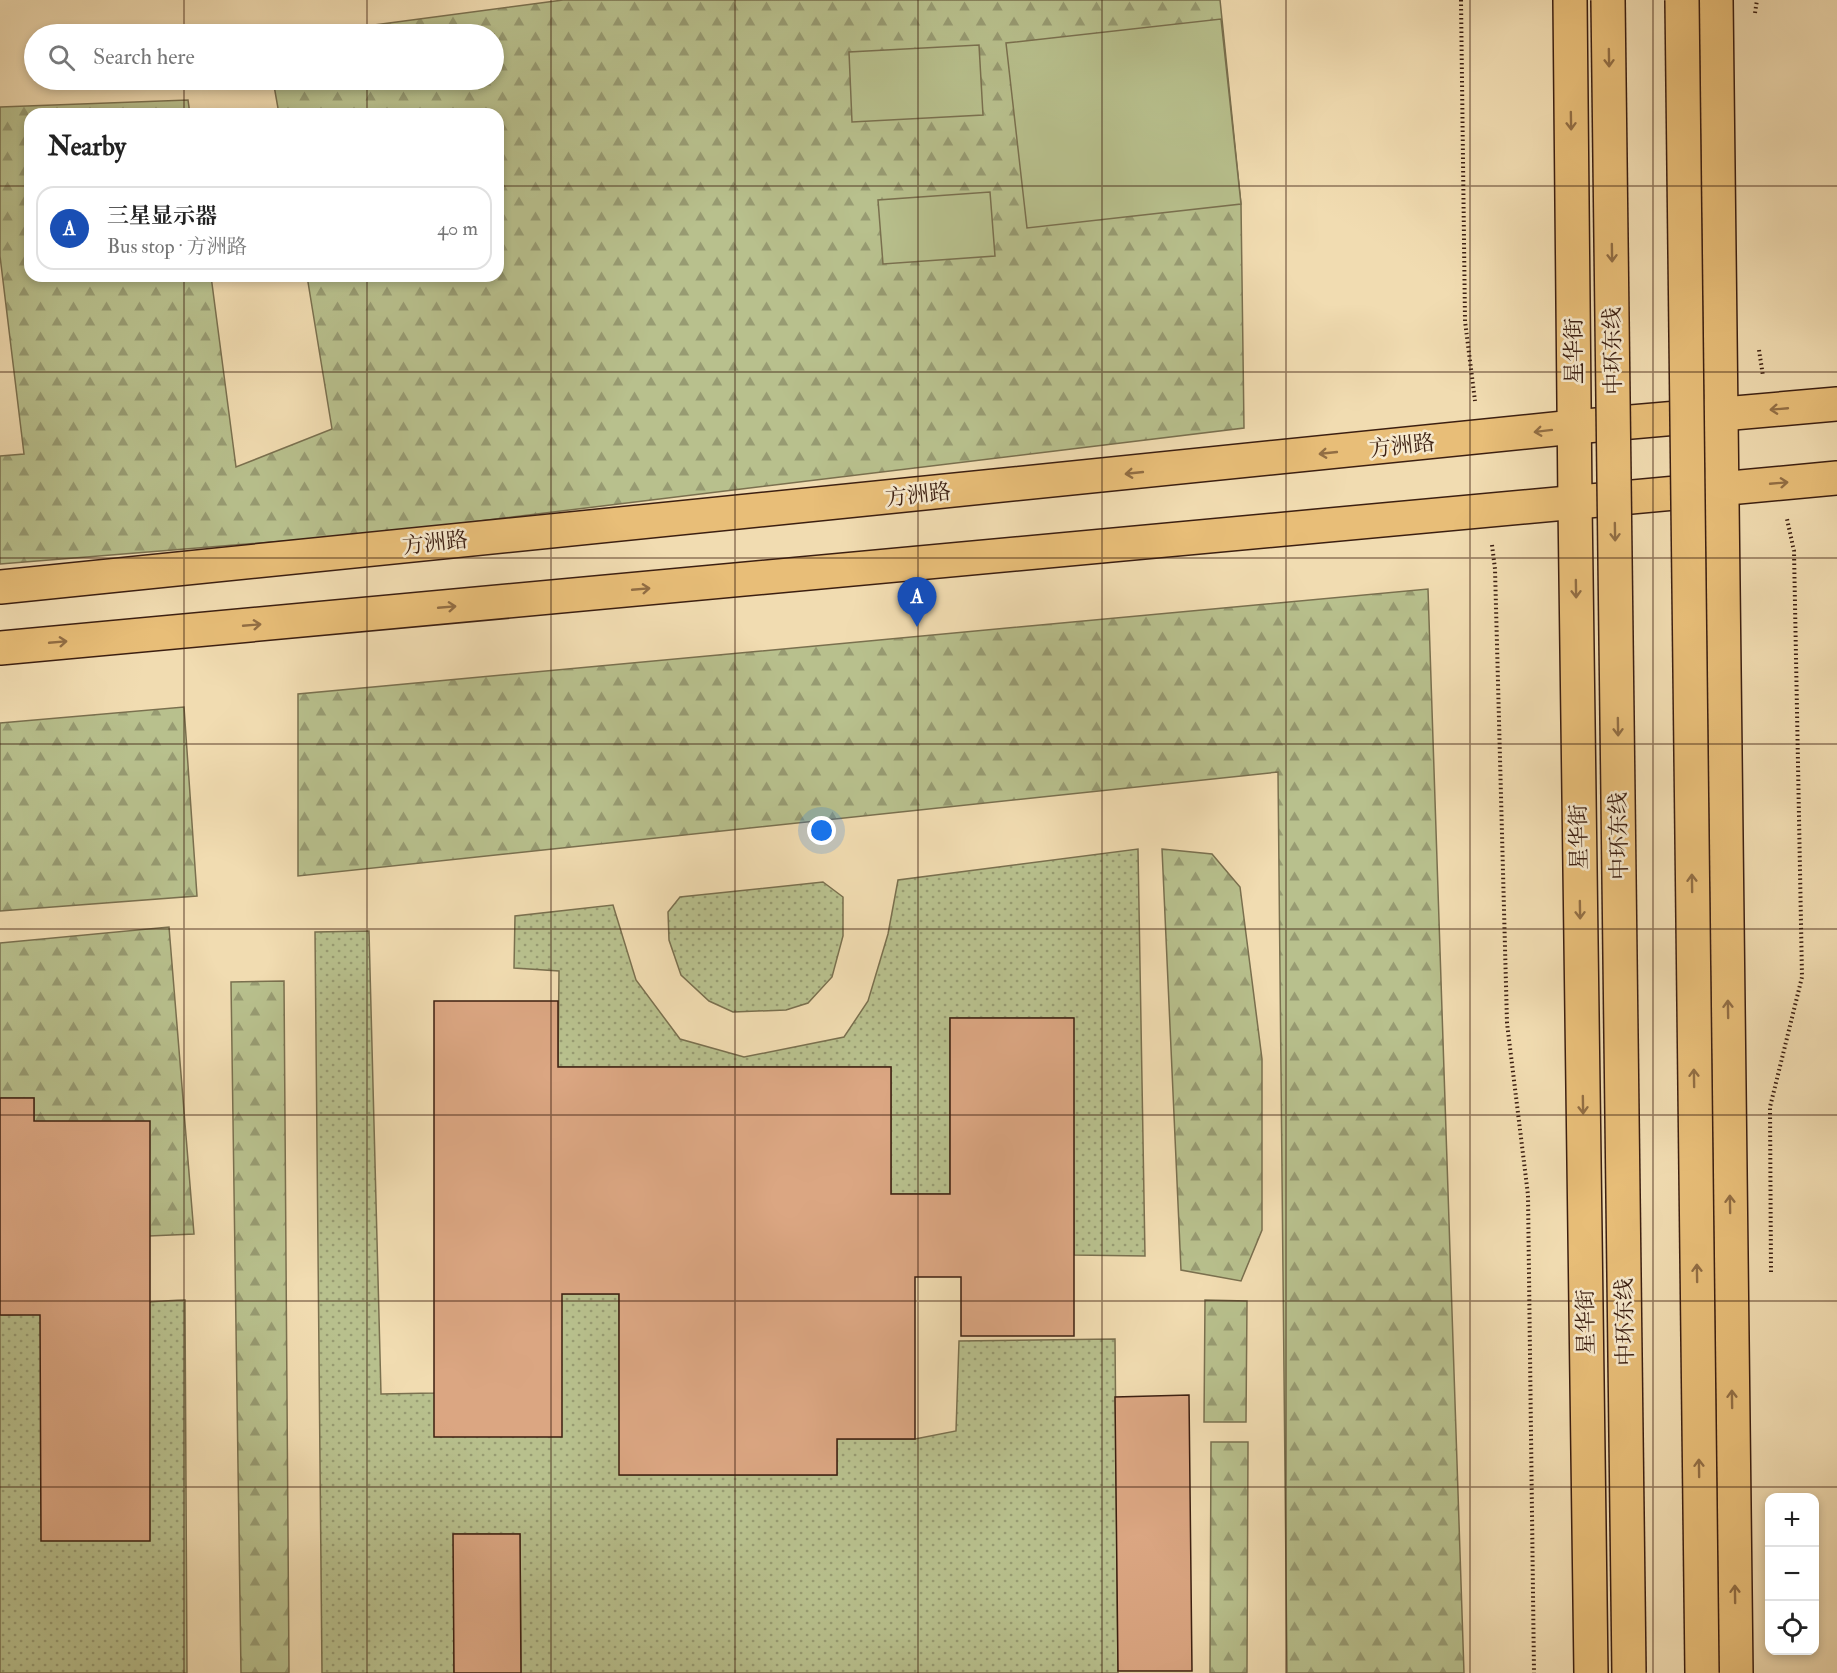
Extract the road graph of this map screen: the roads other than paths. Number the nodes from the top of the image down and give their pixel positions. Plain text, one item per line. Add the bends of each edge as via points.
1 (1570, 0) edge
2 (1608, 0) edge
3 (1682, 0) edge
4 (1716, 0) edge
5 (1837, 404) edge
6 (1720, 414) junction
7 (1574, 427) junction
8 (1837, 478) edge
9 (1721, 489) junction
10 (1575, 503) junction
11 (0, 587) edge
12 (0, 648) edge
13 (1700, 1512) junction
14 (1590, 1673) edge
15 (1629, 1673) edge
16 (1702, 1673) edge
17 (1722, 1673) edge
18 (1736, 1673) edge

1 -> 7 main road, 星华街
2 -> 15 main road, 中环东线, bridge
13 -> 3 main road, bridge
4 - 6 main road
5 -> 6 main road, 方洲路
6 - 7 main road, 方洲路
6 - 9 main road
7 - 10 main road, 星华街
7 -> 11 main road, 方洲路
9 -> 8 main road
9 - 10 main road
18 -> 9 main road
12 -> 10 main road
10 -> 14 main road, 星华街
13 - 16 main road, bridge
13 - 17 main road, bridge

